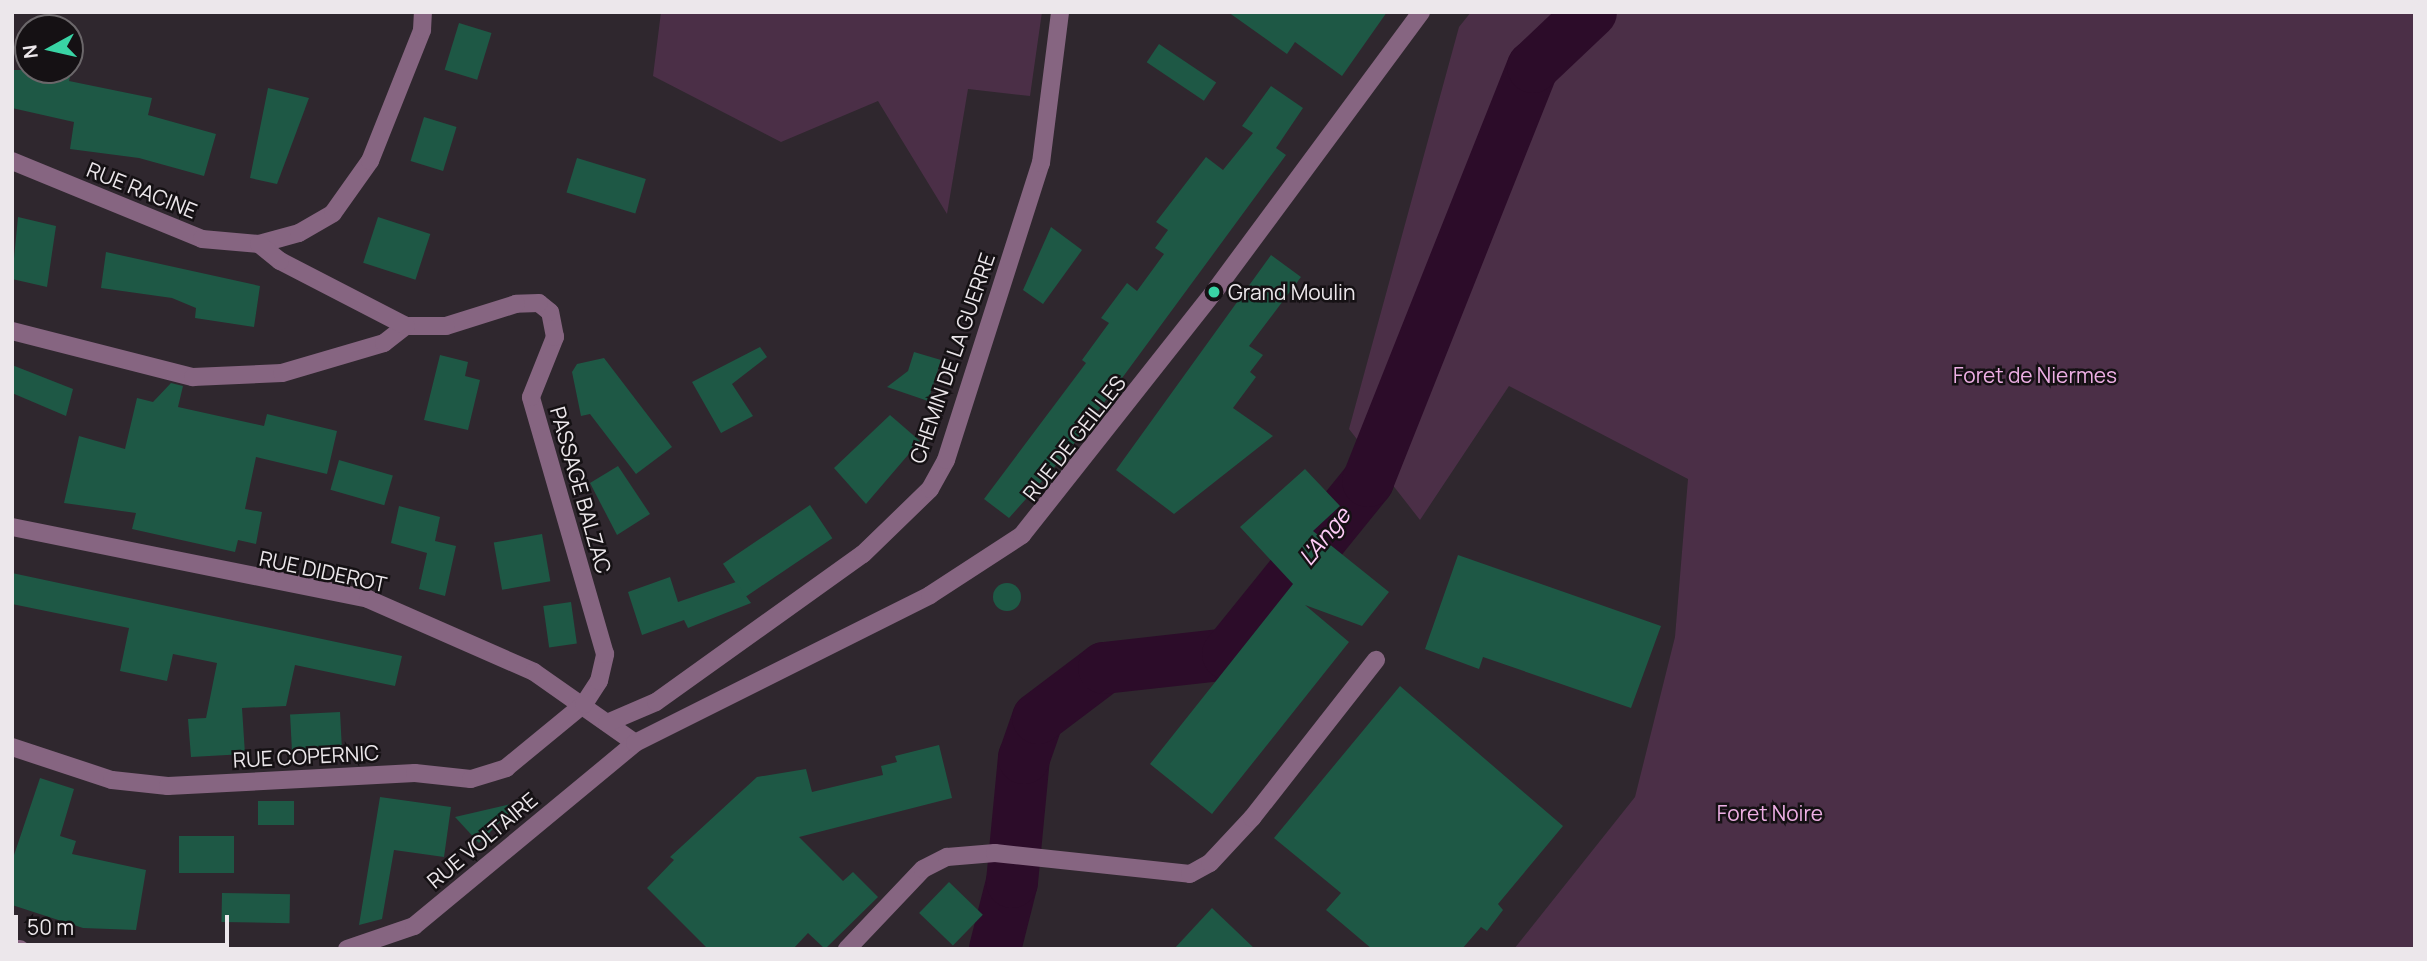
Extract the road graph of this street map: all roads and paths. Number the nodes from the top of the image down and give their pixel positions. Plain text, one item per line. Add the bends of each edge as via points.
1 (423, 12) edge
2 (1060, 12) edge
3 (1421, 12) edge
4 (12, 161) edge
5 (259, 244) junction
6 (406, 327) junction
7 (12, 331) edge
8 (12, 527) edge
9 (1376, 660) dead end
10 (584, 704) junction
11 (607, 723) junction
12 (635, 743) junction
13 (12, 747) edge
14 (12, 949) edge
15 (20, 949) edge
16 (346, 949) edge
17 (847, 949) edge

1 - 5 street via 422,30 370,161 333,213 299,233
2 - 11 street, CHEMIN DE LA GUERRE via 1041,163 946,460 930,489 863,554 656,702
3 - 12 street, RUE DE GEILLES via 1040,519 930,595
4 - 5 street, RUE RACINE via 202,239
5 - 6 street, PASSAGE BALZAC via 280,261
6 - 7 street via 384,343 282,373 193,377
6 - 10 street, PASSAGE BALZAC via 446,326 516,304 539,303 550,312 555,337 531,397 605,654 599,681
8 - 10 street, RUE DIDEROT via 368,599 479,642
9 - 17 street via 1252,818 1200,868 1160,875 995,853 947,857 923,869
10 - 11 street, RUE DIDEROT
10 - 13 street, RUE COPERNIC via 506,768 471,779 415,773 168,786 112,780
11 - 12 street, RUE DIDEROT
12 - 16 street, RUE VOLTAIRE via 414,926
14 - 15 street

